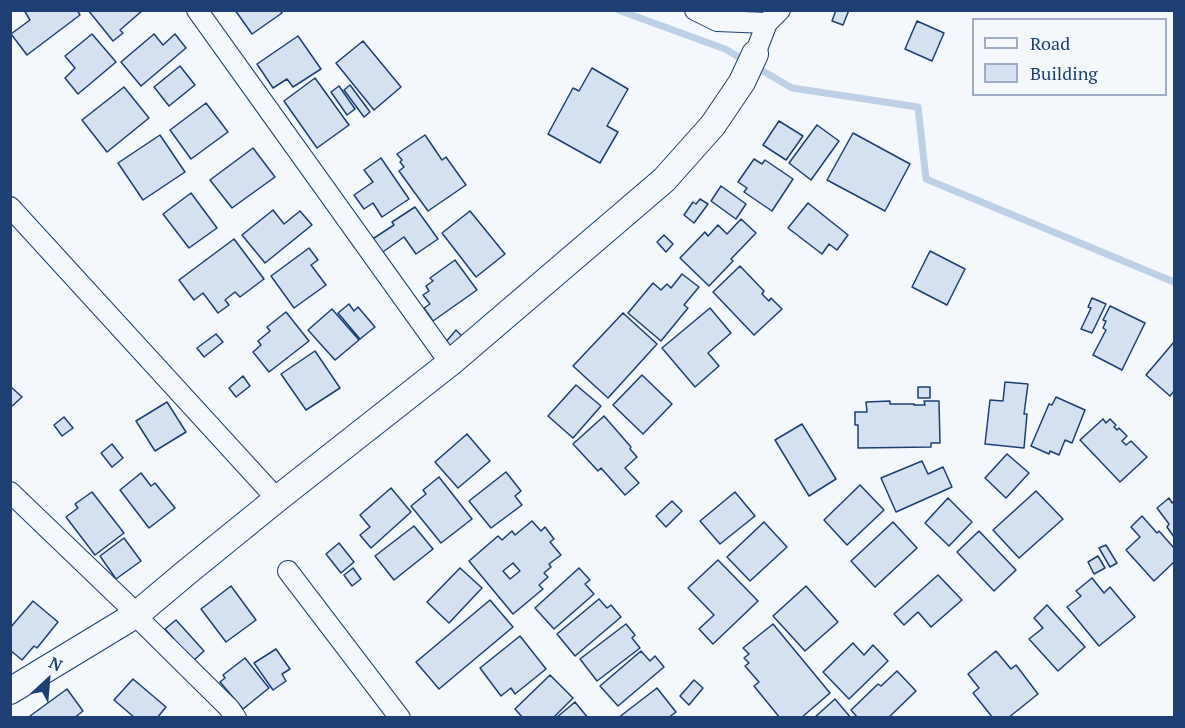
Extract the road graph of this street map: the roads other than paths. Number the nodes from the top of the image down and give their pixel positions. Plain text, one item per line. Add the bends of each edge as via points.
1 (197, 10) edge
2 (695, 10) edge
3 (773, 17) edge
4 (755, 54) joint
5 (10, 207) edge
6 (450, 363) junction
7 (10, 492) edge
8 (278, 499) junction
9 (288, 571) dead end
10 (136, 615) junction
11 (10, 691) edge
12 (236, 717) edge
13 (400, 717) edge

1 - 6 street
2 - 3 street via 717,21
3 - 4 street
4 - 6 street via 742,82 713,125 664,180
5 - 8 street
6 - 8 street
7 - 10 street
8 - 10 street
9 - 13 street
10 - 11 street
10 - 12 street

